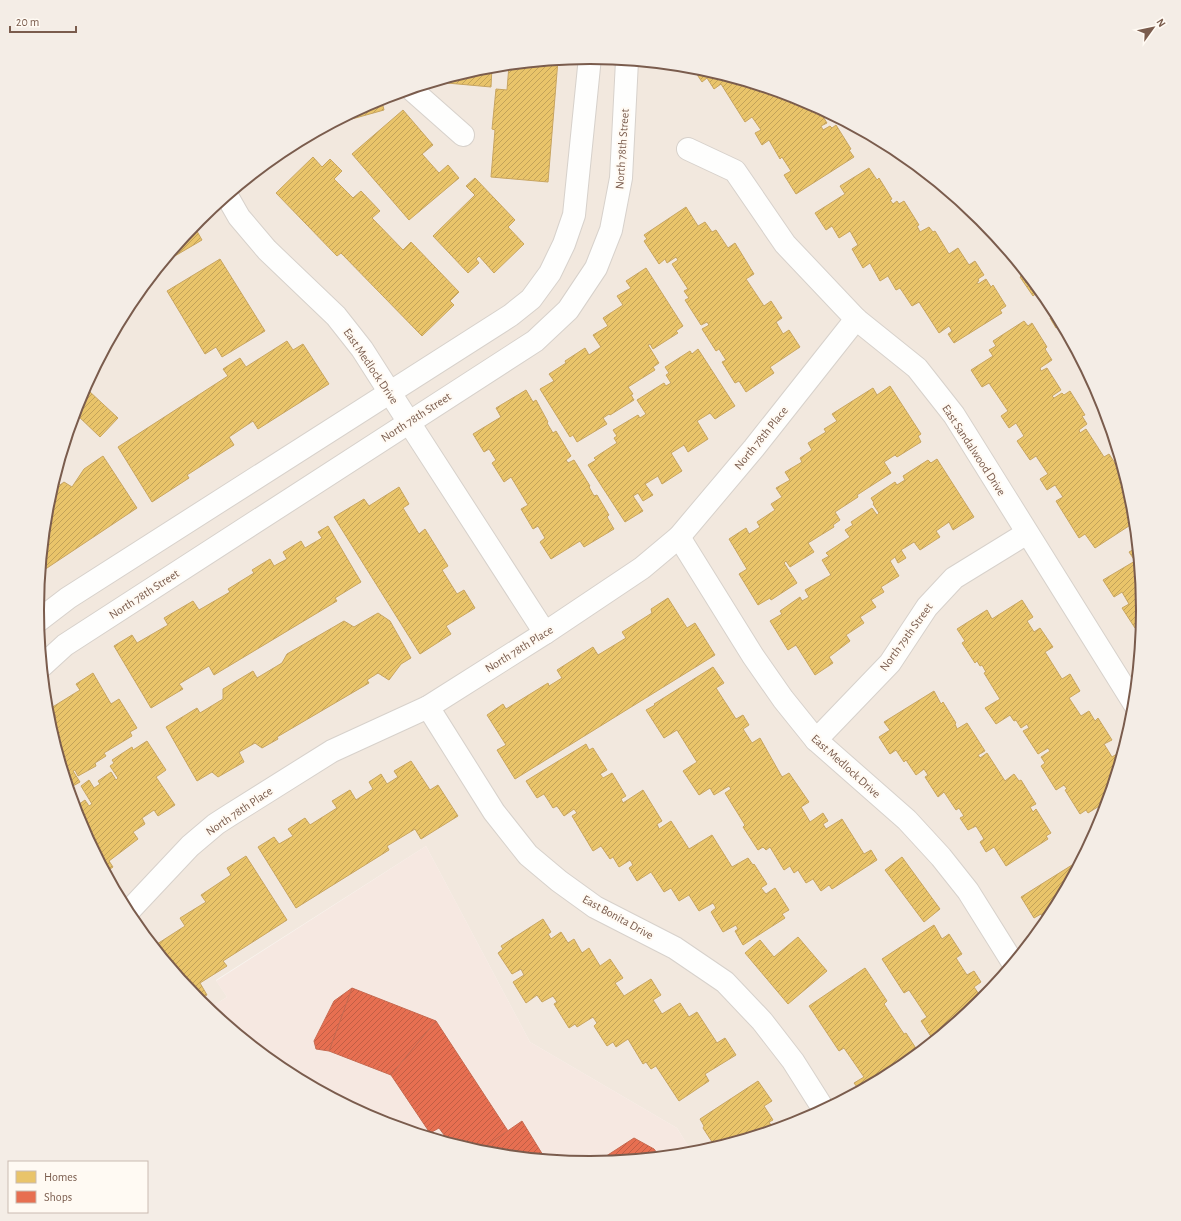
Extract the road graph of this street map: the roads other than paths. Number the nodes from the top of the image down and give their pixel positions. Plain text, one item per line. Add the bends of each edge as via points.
1 (589, 64) edge
2 (627, 65) edge
3 (415, 93) edge
4 (463, 135) dead end
5 (688, 149) dead end
6 (230, 200) edge
7 (856, 319) junction
8 (390, 393) junction
9 (408, 422) junction
10 (1027, 534) junction
11 (679, 537) junction
12 (44, 616) edge
13 (545, 633) junction
14 (47, 662) edge
15 (1130, 696) edge
16 (428, 707) junction
17 (816, 740) junction
18 (132, 908) edge
19 (1011, 959) edge
20 (821, 1106) edge

1 - 8 street via 574,215 550,273 531,299 511,315
2 - 9 street, North 78th Street via 622,178 611,230 596,268 568,310 535,342
3 - 4 street
5 - 7 street, East Sandalwood Drive via 735,172 785,244
6 - 8 street, East Medlock Drive via 239,217 267,250 336,316 362,349
7 - 10 street, East Sandalwood Drive via 917,368 926,379 954,415
7 - 11 street, North 78th Place via 754,448
8 - 9 street, East Medlock Drive
8 - 12 street via 68,598
9 - 13 street, East Medlock Drive
9 - 14 street, North 78th Street via 66,645
10 - 15 street, East Sandalwood Drive
10 - 17 street, North 79th Street via 954,578 927,607 890,662
11 - 13 street, North 78th Place via 642,568
11 - 17 street, East Medlock Drive via 753,656
13 - 16 street, North 78th Place
16 - 18 street, North 78th Place via 332,751 216,824 190,846
16 - 20 street, East Bonita Drive via 494,812 528,855 595,907 675,948 725,982 762,1021 793,1061
17 - 19 street, East Medlock Drive via 908,820 968,891

